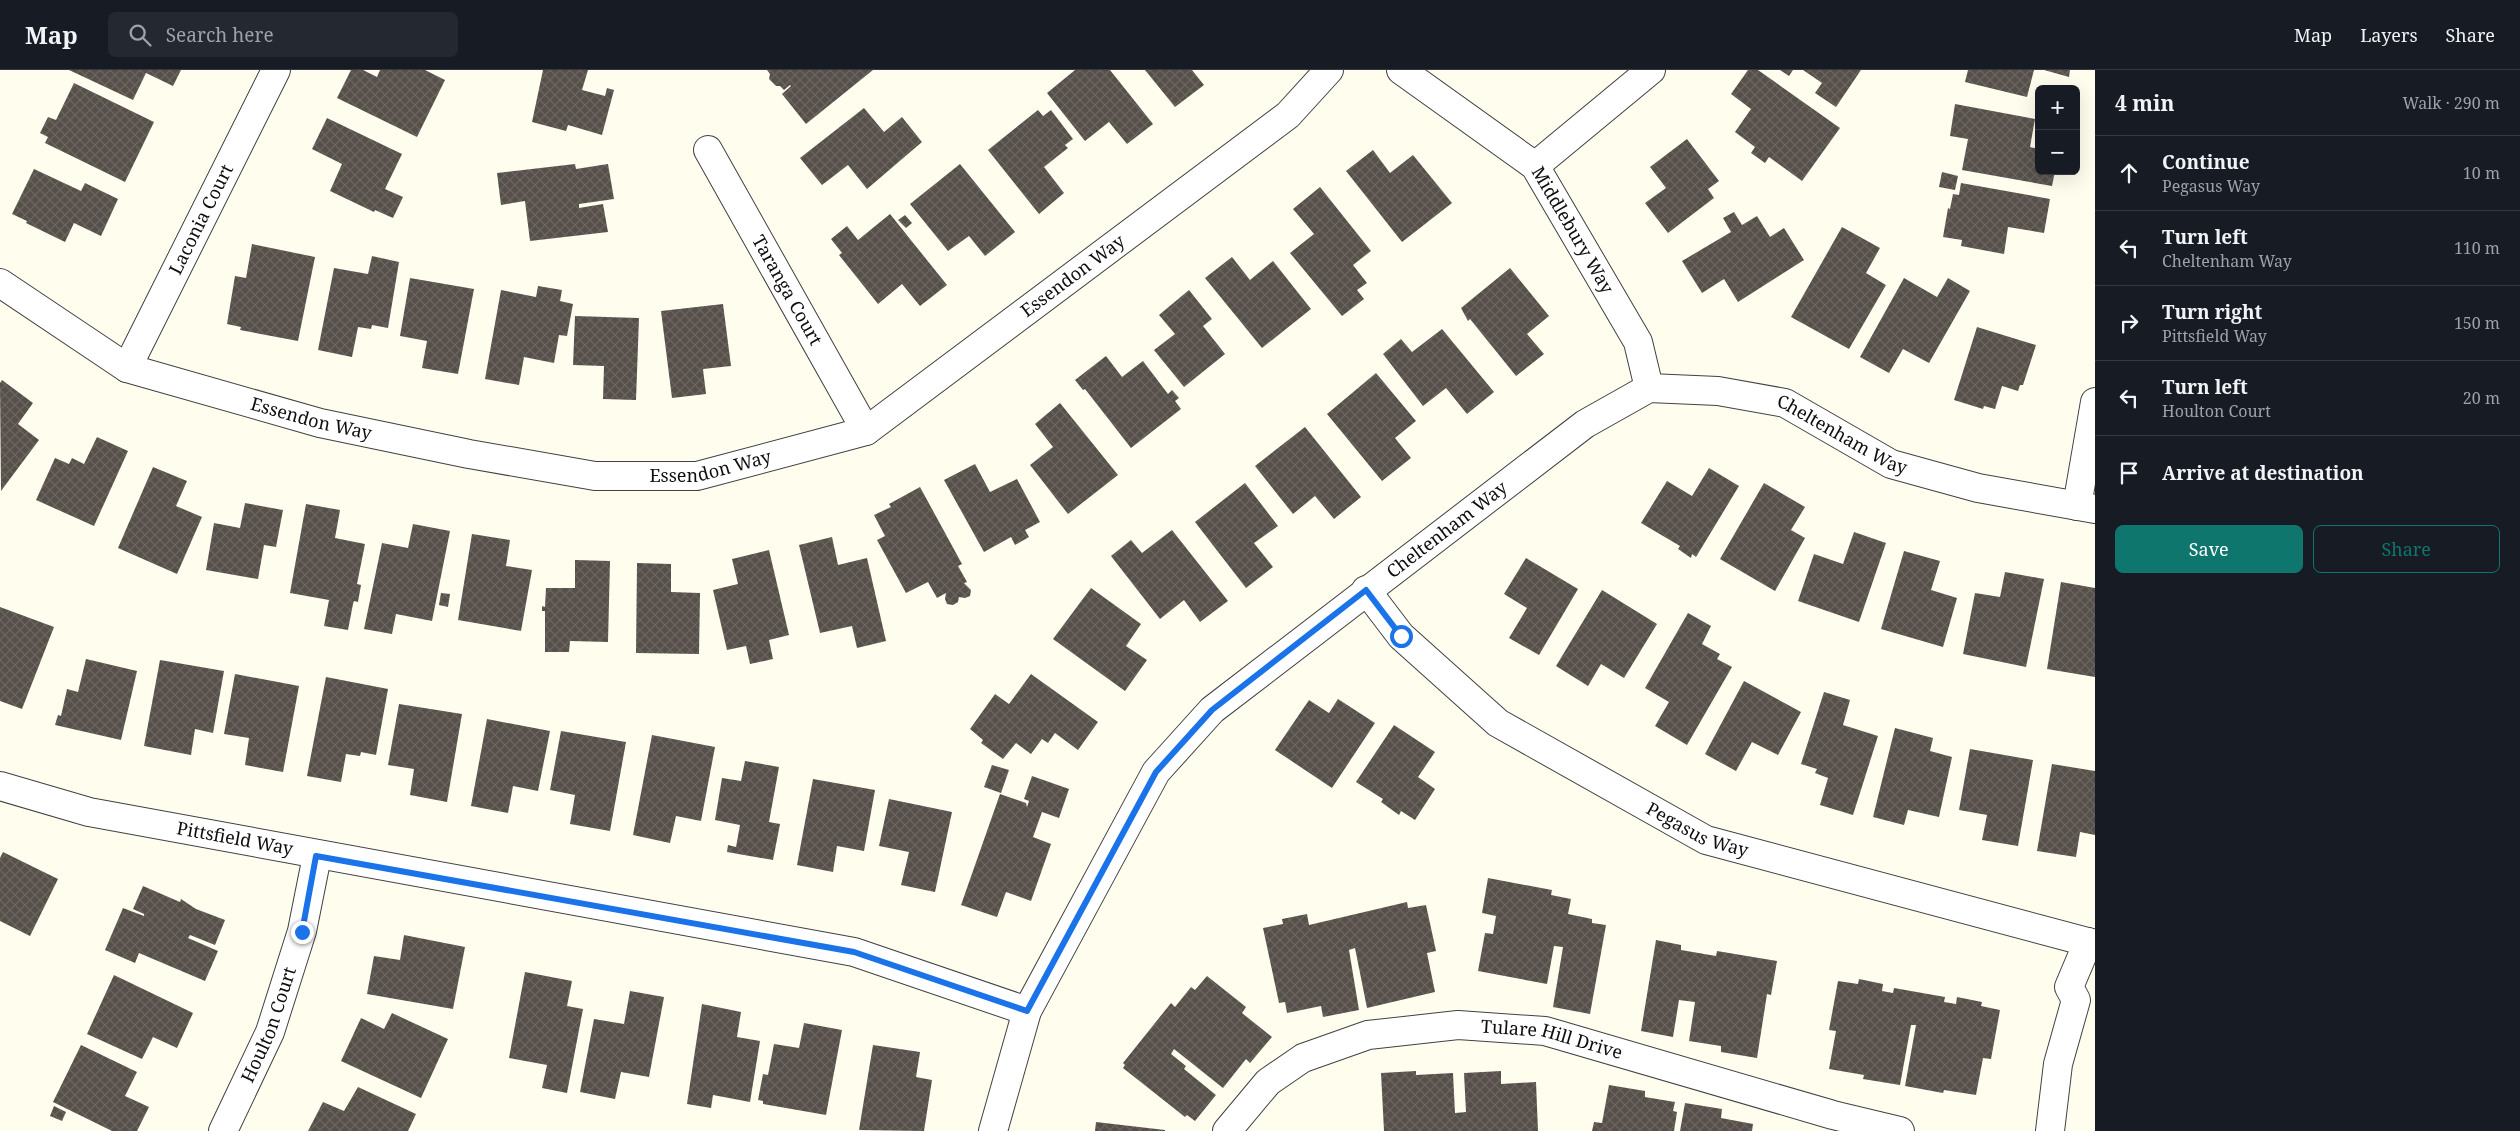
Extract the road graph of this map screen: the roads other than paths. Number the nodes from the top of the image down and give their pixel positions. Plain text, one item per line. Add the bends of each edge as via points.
1 (276, 70) edge
2 (1329, 70) edge
3 (1401, 70) edge
4 (1651, 70) edge
5 (708, 150) dead end
6 (1535, 166) junction
7 (0, 283) edge
8 (127, 368) junction
9 (1650, 388) junction
10 (2095, 402) edge
11 (866, 431) junction
12 (2086, 508) edge
13 (1366, 590) junction
14 (0, 786) edge
15 (316, 856) junction
16 (2091, 943) edge
17 (1027, 1011) junction
18 (223, 1131) edge
19 (992, 1131) edge
20 (1227, 1131) edge
21 (1900, 1131) edge
22 (2050, 1131) edge

1 - 8 street, Laconia Court
2 - 11 street, Essendon Way via 1288,115
3 - 6 street, Middlebury Way
4 - 6 street
5 - 11 street, Taranga Court
6 - 9 street, Middlebury Way via 1638,342
7 - 8 street, Essendon Way
8 - 11 street, Essendon Way via 320,423 595,476 697,476
9 - 12 street, Cheltenham Way via 1718,391 1785,404 1891,464 1978,488
9 - 13 street, Cheltenham Way via 1585,424
10 - 12 street
13 - 16 street, Pegasus Way via 1401,636 1498,723 1706,840
13 - 17 street, Cheltenham Way via 1212,710 1156,772
14 - 15 street, Pittsfield Way via 89,812
15 - 17 street, Pittsfield Way via 854,952
15 - 18 street, Houlton Court via 302,932 270,1032
16 - 22 street via 2069,988 2076,1000 2058,1064
17 - 19 street, Cheltenham Way
20 - 21 street, Tulare Hill Drive via 1268,1082 1303,1058 1368,1035 1458,1025 1544,1031

